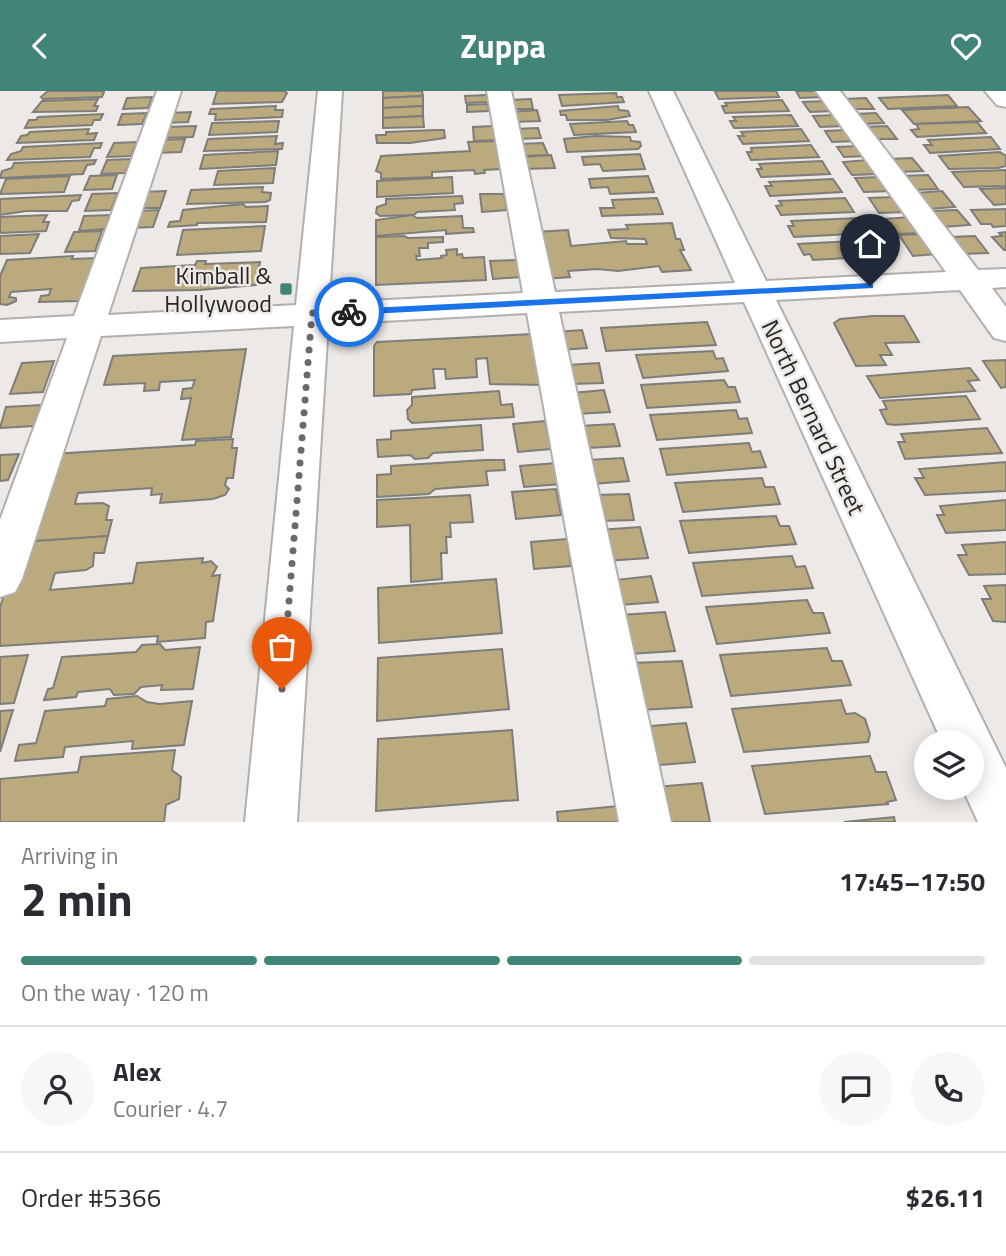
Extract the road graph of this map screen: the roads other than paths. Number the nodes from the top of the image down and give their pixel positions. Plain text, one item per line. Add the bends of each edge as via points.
1 (169, 91) edge
2 (330, 91) edge
3 (499, 91) edge
4 (661, 91) edge
5 (828, 91) edge
6 (997, 91) edge
7 (1006, 100) edge
8 (1006, 278) edge
9 (969, 280) junction
10 (755, 292) junction
11 (541, 302) junction
12 (312, 313) junction
13 (88, 326) junction
14 (1006, 330) edge
15 (0, 331) edge
16 (0, 579) edge
17 (961, 730) edge
18 (984, 778) edge
19 (271, 822) edge
20 (645, 822) edge
21 (1005, 822) edge

1 - 13 street
2 - 12 street
3 - 11 street
4 - 10 street, North Bernard Street
5 - 9 street
6 - 7 street
8 - 9 street
9 - 10 street
9 - 14 street
10 - 11 street
10 - 17 street, North Bernard Street
11 - 12 street
11 - 20 street
12 - 13 street
12 - 19 street
13 - 15 street
13 - 16 street
18 - 21 street

